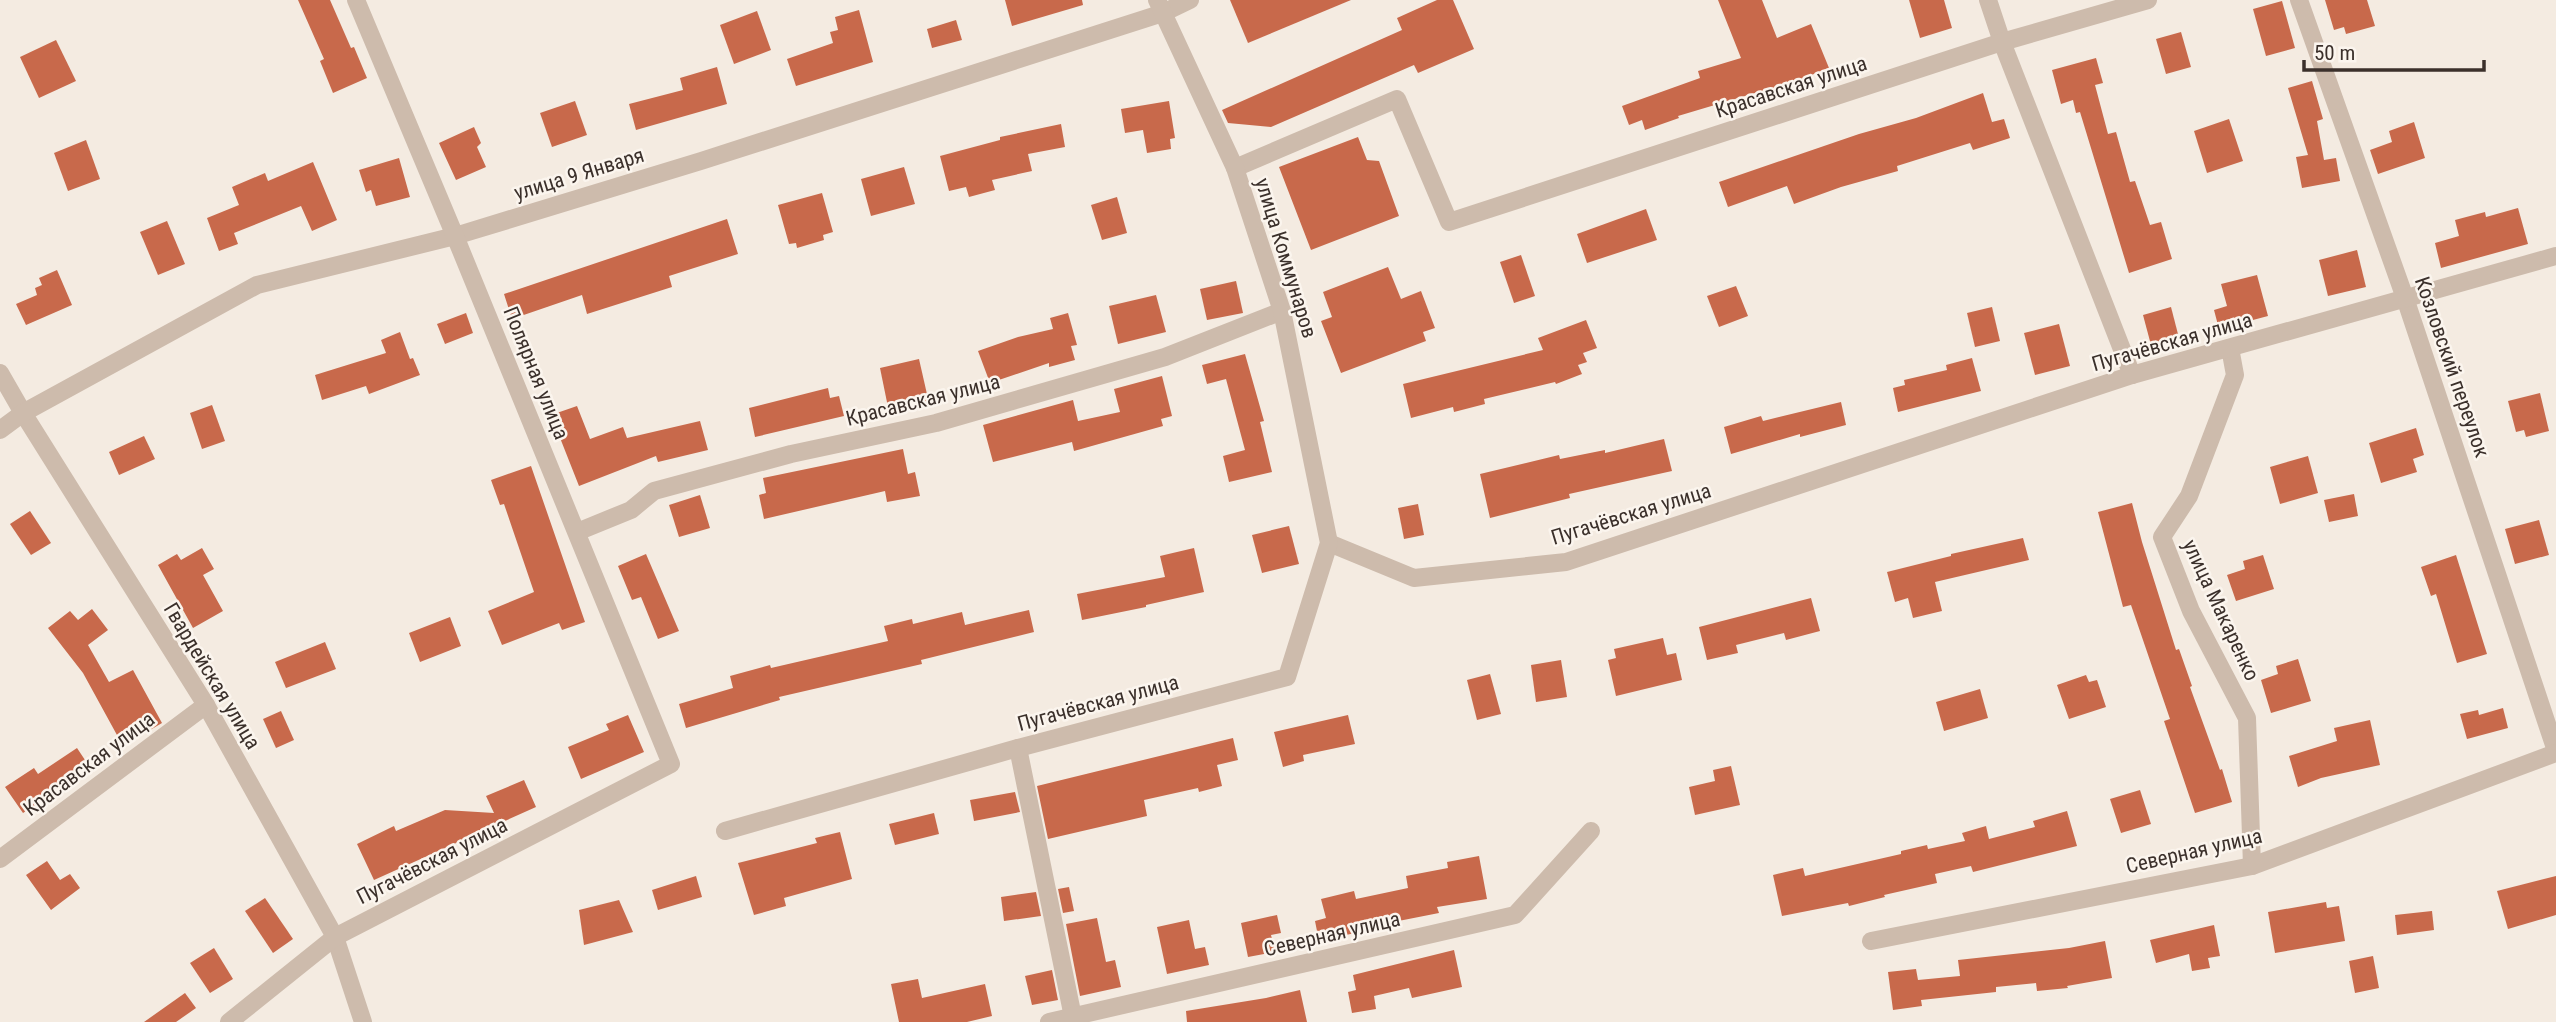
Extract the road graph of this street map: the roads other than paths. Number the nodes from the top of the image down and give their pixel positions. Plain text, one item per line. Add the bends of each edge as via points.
1 (356, 0) edge
2 (1189, 0) edge
3 (1988, 0) edge
4 (2148, 0) edge
5 (2299, 0) edge
6 (1160, 6) edge
7 (2002, 43) junction
8 (1235, 168) junction
9 (455, 236) junction
10 (2556, 256) edge
11 (2406, 298) junction
12 (1282, 311) junction
13 (2230, 348) junction
14 (0, 373) edge
15 (2132, 375) junction
16 (23, 413) junction
17 (0, 430) edge
18 (577, 532) junction
19 (1329, 543) junction
20 (206, 705) junction
21 (1018, 748) junction
22 (2556, 752) edge
23 (671, 764) joint
24 (725, 831) dead end
25 (1591, 831) dead end
26 (0, 859) edge
27 (2252, 866) junction
28 (335, 937) junction
29 (1871, 941) dead end
30 (1073, 1017) junction
31 (363, 1020) edge
32 (229, 1022) edge
33 (1049, 1022) edge

1 - 9 street, Полярная улица
2 - 6 street, улица 9 Января
3 - 7 street
4 - 7 street, Красавская улица
5 - 11 street, Козловский переулок
6 - 8 street, улица Коммунаров
6 - 9 street, улица 9 Января via 701,161
7 - 8 street, Красавская улица via 1450,222 1397,99
7 - 15 street
8 - 12 street, улица Коммунаров
9 - 16 street, улица 9 Января via 257,285
9 - 18 street, Полярная улица
10 - 11 street, Пугачёвская улица
11 - 13 street, Пугачёвская улица
11 - 22 street, Козловский переулок
12 - 18 street, Красавская улица via 1165,357 936,423 791,454 654,491 631,510
12 - 19 street, улица Коммунаров
13 - 15 street, Пугачёвская улица
13 - 27 street, улица Макаренко via 2235,375 2189,496 2162,537 2191,611 2247,718
14 - 16 street, Гвардейская улица
15 - 19 street, Пугачёвская улица via 1566,562 1413,578
16 - 17 street, улица 9 Января
16 - 20 street, Гвардейская улица
18 - 23 street, Полярная улица
19 - 21 street, Пугачёвская улица via 1287,677
20 - 26 street, Красавская улица
20 - 28 street, Гвардейская улица
21 - 24 street, Пугачёвская улица
21 - 30 street
22 - 27 street, Северная улица
23 - 28 street, Пугачёвская улица
25 - 30 street, Северная улица via 1515,915
27 - 29 street, Северная улица
28 - 31 street, Гвардейская улица
28 - 32 street, Пугачёвская улица
30 - 33 street, Северная улица

